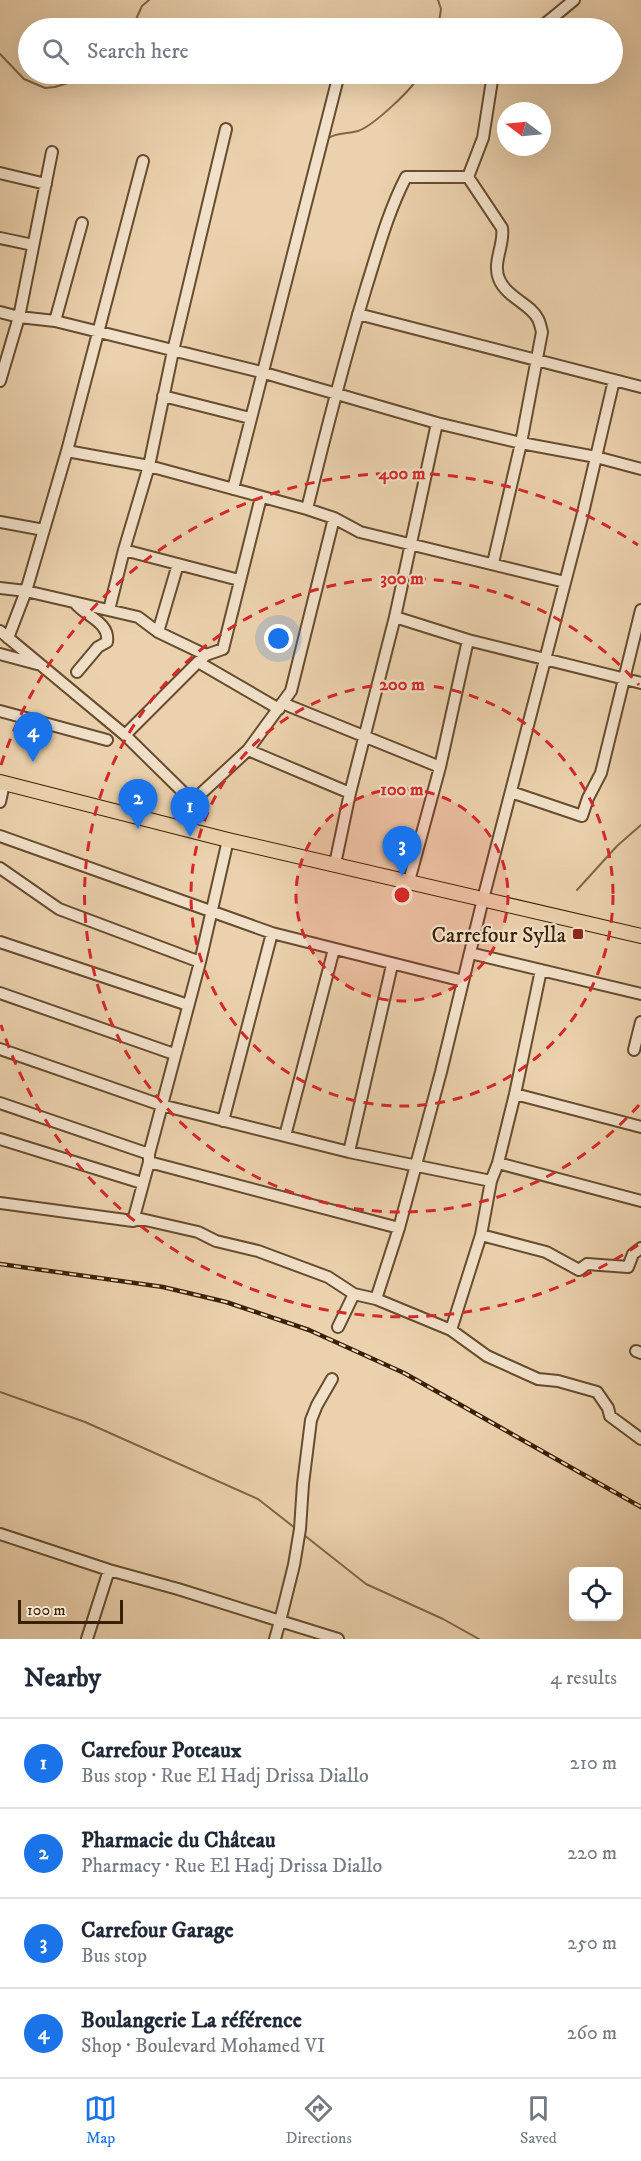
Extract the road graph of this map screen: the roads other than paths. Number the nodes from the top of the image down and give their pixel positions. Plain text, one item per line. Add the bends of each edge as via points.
1 (574, 0) edge
2 (552, 18) edge
3 (336, 84) edge
4 (491, 84) edge
5 (226, 129) dead end
6 (52, 152) dead end
7 (143, 161) dead end
8 (0, 173) edge
9 (468, 177) junction
10 (46, 184) junction
11 (82, 223) dead end
12 (0, 238) edge
13 (33, 245) junction
14 (0, 312) edge
15 (358, 315) junction
16 (19, 317) junction
17 (55, 321) junction
18 (100, 332) junction
19 (172, 351) junction
20 (537, 360) junction
21 (261, 372) junction
22 (614, 380) junction
23 (0, 381) edge
24 (641, 387) edge
25 (335, 393) junction
26 (163, 396) junction
27 (250, 418) junction
28 (437, 423) junction
29 (521, 443) junction
30 (67, 452) junction
31 (596, 457) junction
32 (149, 466) junction
33 (641, 469) edge
34 (233, 489) junction
35 (261, 498) junction
36 (307, 508) junction
37 (334, 518) junction
38 (0, 522) edge
39 (44, 530) junction
40 (412, 545) junction
41 (124, 550) junction
42 (493, 563) junction
43 (178, 564) junction
44 (239, 580) junction
45 (565, 582) junction
46 (0, 588) edge
47 (26, 591) junction
48 (74, 602) junction
49 (109, 610) junction
50 (641, 610) edge
51 (395, 617) junction
52 (158, 633) junction
53 (4, 634) edge
54 (468, 640) junction
55 (0, 654) edge
56 (202, 658) junction
57 (547, 659) junction
58 (43, 666) junction
59 (78, 672) dead end
60 (622, 679) junction
61 (641, 683) edge
62 (280, 706) junction
63 (0, 711) edge
64 (125, 735) junction
65 (366, 738) junction
66 (107, 740) dead end
67 (248, 750) junction
68 (440, 767) junction
69 (2, 783) edge
70 (511, 792) junction
71 (350, 793) junction
72 (194, 800) junction
73 (0, 802) edge
74 (188, 829) junction
75 (0, 836) edge
76 (228, 840) junction
77 (335, 864) junction
78 (0, 868) edge
79 (409, 881) junction
80 (483, 899) junction
81 (212, 914) junction
82 (272, 933) junction
83 (641, 936) edge
84 (0, 942) edge
85 (334, 949) junction
86 (470, 953) junction
87 (200, 962) junction
88 (392, 965) junction
89 (541, 970) junction
90 (463, 981) junction
91 (0, 993) edge
92 (641, 994) edge
93 (188, 1005) junction
94 (641, 1022) edge
95 (0, 1049) edge
96 (634, 1050) dead end
97 (174, 1054) junction
98 (515, 1094) junction
99 (0, 1103) edge
100 (161, 1105) junction
101 (223, 1121) junction
102 (641, 1126) edge
103 (285, 1136) junction
104 (0, 1139) edge
105 (349, 1152) junction
106 (149, 1158) junction
107 (498, 1163) junction
108 (417, 1166) junction
109 (491, 1181) junction
110 (142, 1183) junction
111 (641, 1201) edge
112 (0, 1203) edge
113 (133, 1221) junction
114 (399, 1228) junction
115 (481, 1234) junction
116 (641, 1248) edge
117 (354, 1294) junction
118 (376, 1299) junction
119 (338, 1327) dead end
120 (451, 1330) junction
121 (333, 1379) dead end
122 (641, 1439) edge
123 (0, 1534) edge
124 (110, 1570) junction
125 (280, 1621) junction
126 (87, 1639) edge
127 (275, 1639) edge
128 (338, 1639) edge

1 - 2 street
3 - 21 street
4 - 9 street via 483,138
5 - 19 street
6 - 10 street
7 - 18 street
8 - 10 street
9 - 15 street via 406,177 383,231
9 - 20 street via 502,228 498,277 507,291 538,317 542,332
10 - 13 street
11 - 17 street
12 - 13 street
13 - 16 street
14 - 16 street
15 - 20 street
15 - 25 street
16 - 17 street
16 - 23 street
17 - 18 street
18 - 19 street
18 - 30 street
19 - 21 street
19 - 26 street
20 - 22 street
20 - 29 street
21 - 25 street
21 - 27 street
22 - 24 street
22 - 31 street
25 - 28 street
25 - 36 street
26 - 27 street
26 - 32 street
27 - 34 street
28 - 29 street
28 - 40 street
29 - 31 street
29 - 42 street
30 - 32 street
30 - 39 street
31 - 33 street
31 - 45 street
32 - 34 street
32 - 41 street
34 - 35 street
35 - 36 street
35 - 44 street
36 - 37 street
37 - 40 street via 360,532
37 - 62 street via 291,691
38 - 39 street
39 - 47 street
40 - 42 street
40 - 51 street
41 - 43 street
41 - 49 street
42 - 45 street
43 - 44 street
43 - 52 street
44 - 56 street via 223,649
45 - 57 street
46 - 47 street
47 - 48 street
47 - 53 street
48 - 49 street
48 - 59 street via 100,623 107,637 107,642
49 - 52 street via 138,617
50 - 60 street
51 - 54 street
51 - 65 street
52 - 56 street
53 - 58 street
54 - 57 street
54 - 68 street
55 - 58 street
56 - 62 street
56 - 64 street
57 - 60 street
57 - 70 street
58 - 64 street
60 - 61 street
60 - 70 street via 601,773 582,816
62 - 65 street
62 - 67 street
63 - 66 street
64 - 72 street
65 - 68 street
65 - 71 street
67 - 71 street
67 - 72 street
68 - 79 street
69 - 73 street
69 - 74 main road
70 - 80 street
71 - 77 street
72 - 74 street
74 - 76 main road
75 - 81 street
76 - 77 main road
76 - 81 street
77 - 79 main road
78 - 87 street via 58,909
79 - 80 main road
80 - 83 main road
80 - 86 street
81 - 82 street
81 - 87 street
82 - 85 street
82 - 101 street
84 - 93 street
85 - 88 street
85 - 103 street
86 - 89 street
86 - 90 street
87 - 93 street
88 - 90 street
88 - 105 street
89 - 92 street
89 - 98 street
90 - 108 street
91 - 97 street
93 - 97 street
94 - 96 street
95 - 100 street
97 - 100 street
98 - 102 street
98 - 107 street
99 - 106 street
100 - 101 street
100 - 106 street
101 - 103 street
103 - 105 street
104 - 110 street
105 - 108 street
106 - 110 street
106 - 114 street
107 - 109 street
107 - 111 street
108 - 109 street
108 - 114 street
109 - 115 street
110 - 113 street
112 - 113 street
113 - 117 street via 141,1219 198,1232 216,1241 258,1251 328,1277
114 - 118 street
115 - 116 street via 546,1252 579,1270 587,1264 628,1267 633,1254
115 - 120 street
117 - 118 street
117 - 119 street
118 - 120 street
120 - 122 street via 487,1356 538,1379 597,1392 610,1416
121 - 125 street via 310,1420 300,1529
123 - 124 street
124 - 125 street
124 - 126 street
125 - 127 street
125 - 128 street

